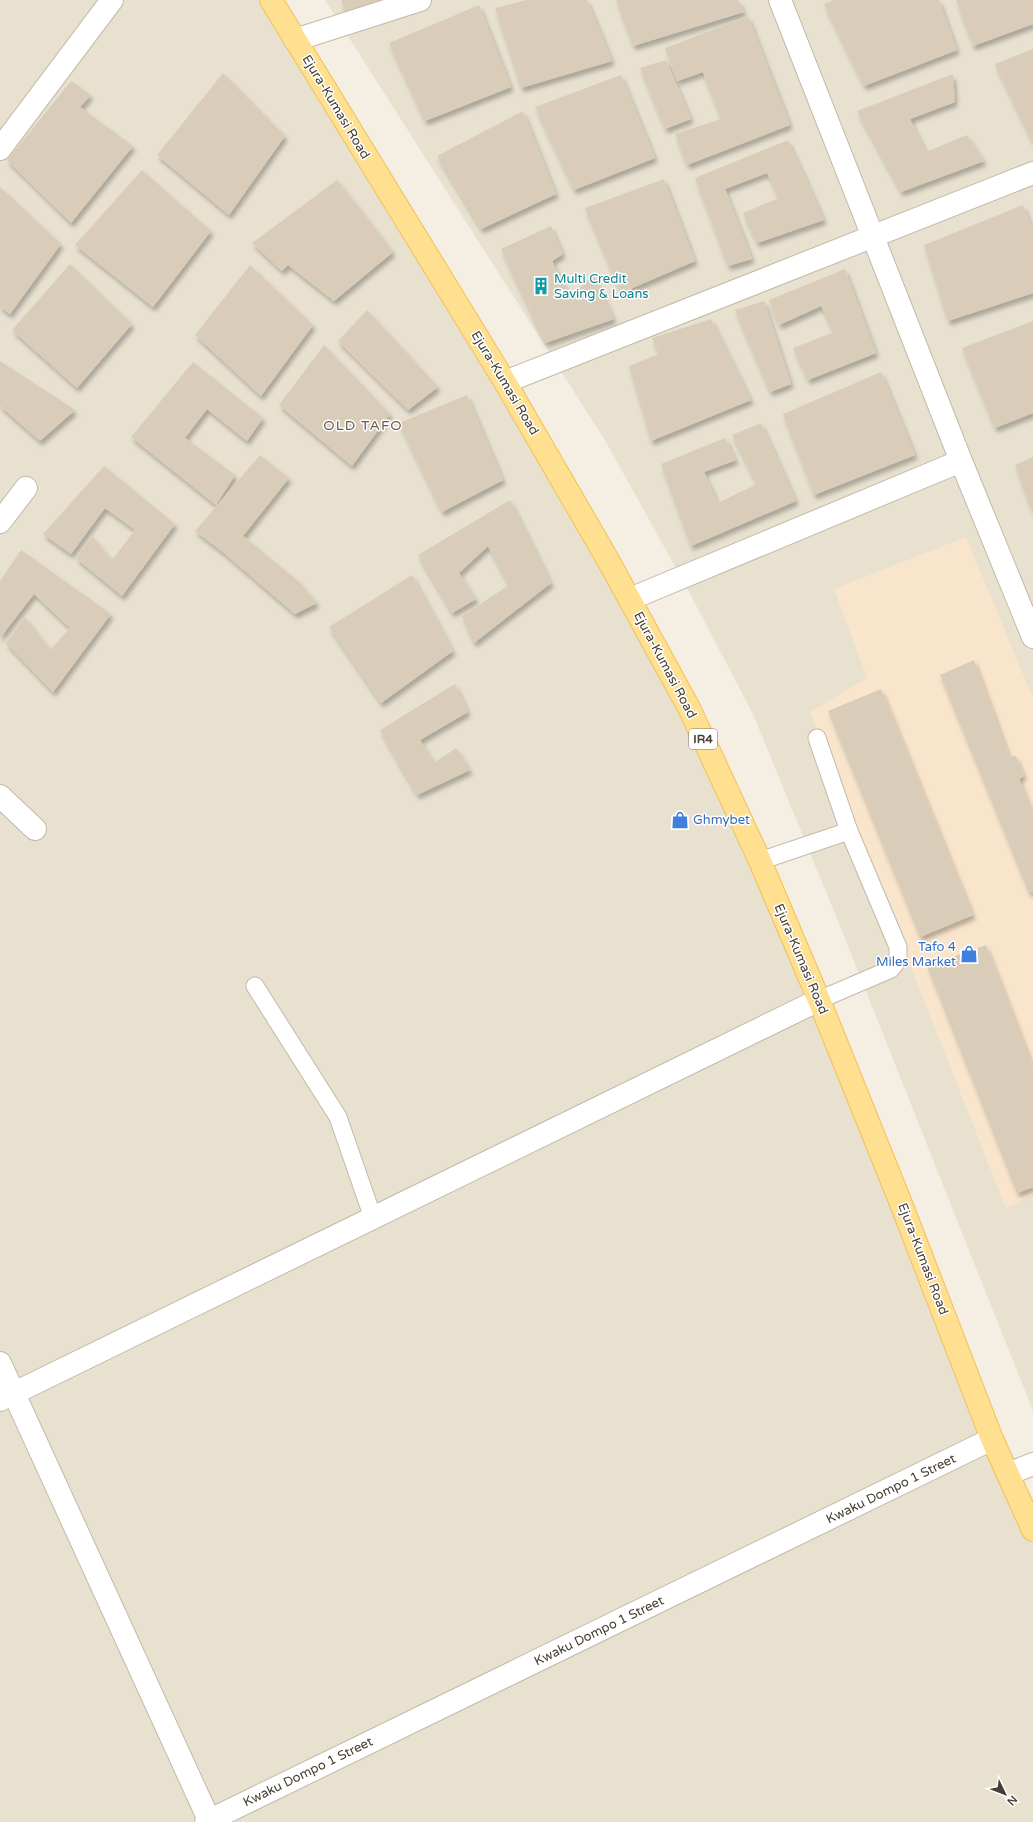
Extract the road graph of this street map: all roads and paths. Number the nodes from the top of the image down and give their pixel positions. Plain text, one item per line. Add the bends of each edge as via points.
1 (112, 0) edge
2 (272, 0) edge
3 (420, 0) edge
4 (780, 0) edge
5 (295, 40) junction
6 (0, 149) edge
7 (1033, 173) edge
8 (873, 236) junction
9 (505, 382) junction
10 (961, 461) junction
11 (26, 488) dead end
12 (0, 522) edge
13 (630, 599) junction
14 (1033, 637) edge
15 (817, 738) dead end
16 (0, 796) edge
17 (35, 829) dead end
18 (849, 831) junction
19 (760, 861) junction
20 (255, 986) dead end
21 (818, 1000) junction
22 (373, 1218) junction
23 (0, 1363) edge
24 (7, 1396) edge
25 (992, 1439) junction
26 (1033, 1464) edge
27 (1008, 1474) junction
28 (1033, 1530) edge
29 (209, 1821) edge

1 - 6 street
2 - 5 main road, Ejura-Kumasi Road / IR4
3 - 5 street
4 - 8 street
5 - 9 main road, Ejura-Kumasi Road / IR4
7 - 8 street
8 - 9 street
8 - 10 street
9 - 13 main road, Ejura-Kumasi Road / IR4
10 - 13 street
10 - 14 street
11 - 12 street
13 - 19 main road, Ejura-Kumasi Road / IR4 via 689,708
15 - 18 lane
16 - 17 street
18 - 19 lane
18 - 21 lane via 898,948 898,960 891,969
19 - 21 main road, Ejura-Kumasi Road / IR4
20 - 22 lane via 338,1117
21 - 22 street
21 - 25 main road, Ejura-Kumasi Road / IR4 via 900,1201
22 - 24 street
23 - 24 street
24 - 29 street
25 - 27 main road, Ejura-Kumasi Road / IR4
25 - 29 street, Kwaku Dompo 1 Street
26 - 27 street
27 - 28 main road, Ejura-Kumasi Road / IR4

